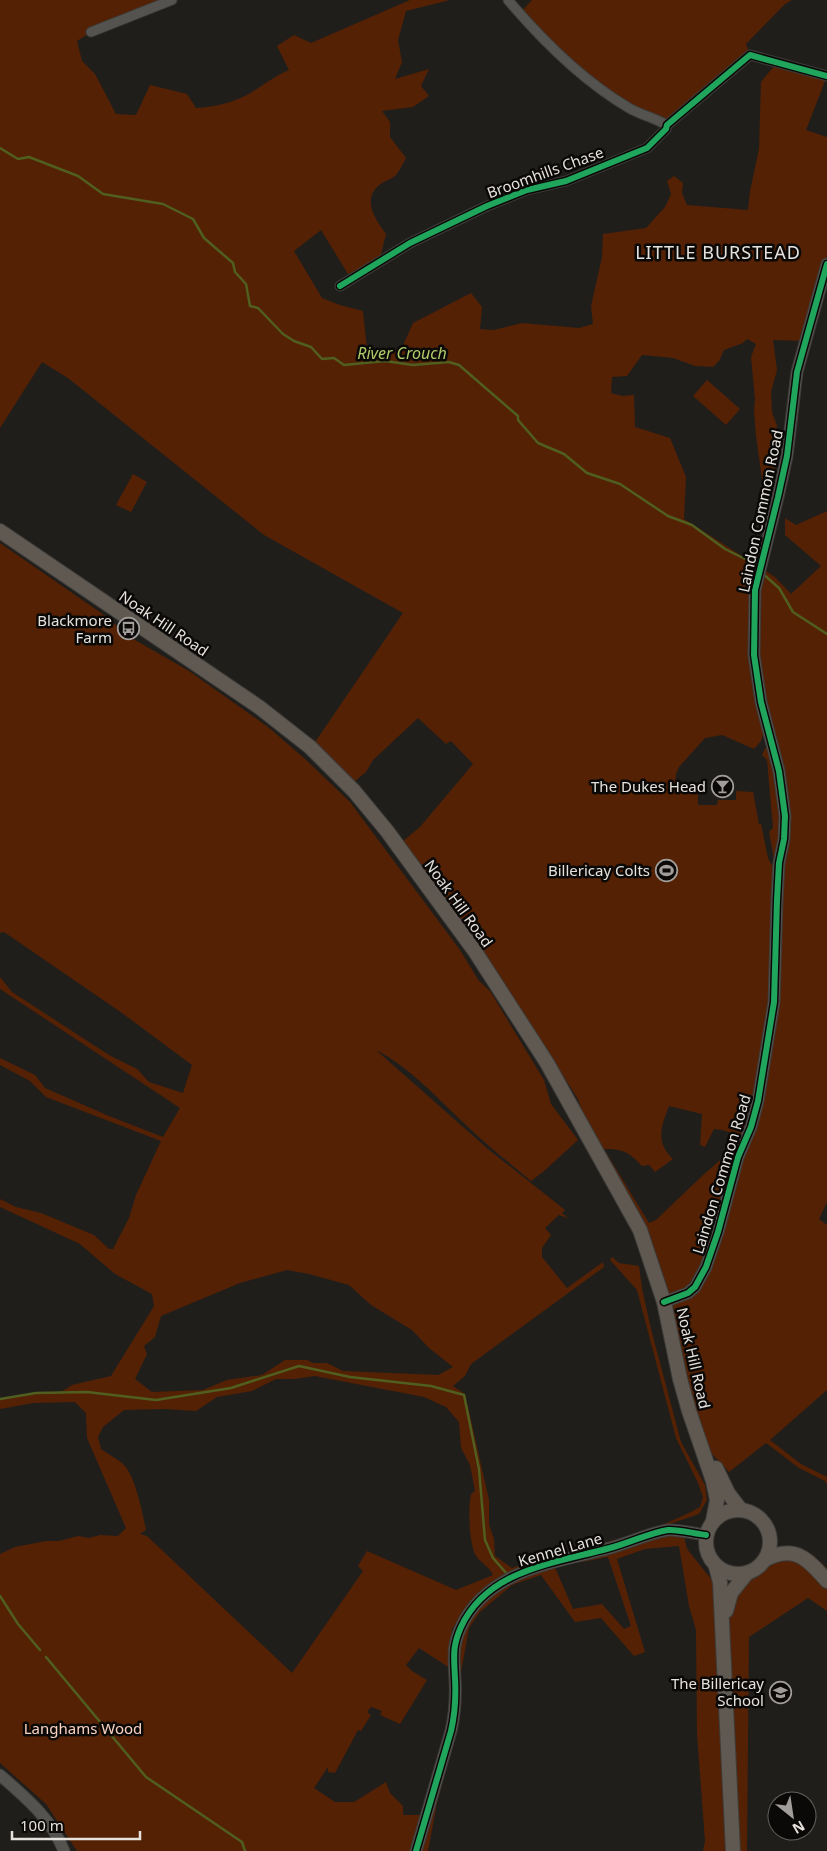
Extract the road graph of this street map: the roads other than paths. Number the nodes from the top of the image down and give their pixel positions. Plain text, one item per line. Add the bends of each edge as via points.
1 (172, 0) edge
2 (508, 0) edge
3 (91, 32) dead end
4 (827, 76) edge
5 (667, 125) junction
6 (827, 264) edge
7 (340, 286) dead end
8 (0, 531) edge
9 (664, 1302) junction
10 (701, 1442) junction
11 (741, 1510) junction
12 (713, 1521) junction
13 (706, 1535) junction
14 (766, 1558) junction
15 (716, 1567) junction
16 (747, 1573) junction
17 (827, 1581) edge
18 (722, 1626) junction
19 (0, 1776) edge
20 (64, 1851) edge
21 (416, 1851) edge
22 (734, 1851) edge

1 - 3 street
2 - 5 street via 585,77 627,107
4 - 5 street, Broomhills Chase via 750,55
5 - 7 street, Broomhills Chase via 647,148 566,181 527,190 486,206 410,243
6 - 9 street, Laindon Common Road via 797,372 787,456 755,590 754,655 761,702 779,771 785,816 779,863 774,1002 758,1101 706,1267 688,1293
8 - 9 main road, Noak Hill Road via 285,726 354,791 474,950 547,1063 640,1230
9 - 10 main road, Noak Hill Road via 680,1379
10 - 11 main road, Noak Hill Road via 728,1493
10 - 12 main road, Noak Hill Road via 717,1500
11 - 12 main road via 726,1512
11 - 14 main road via 754,1514 765,1524 770,1538
12 - 13 main road
13 - 15 main road via 707,1554
13 - 21 street, Kennel Lane via 669,1530 520,1572 493,1588 479,1601 462,1625 452,1657 455,1679 452,1731
14 - 16 main road
14 - 17 main road via 791,1553 805,1560
15 - 16 main road via 731,1574
15 - 18 main road
16 - 18 main road via 730,1593
18 - 22 main road
19 - 20 street via 52,1826

